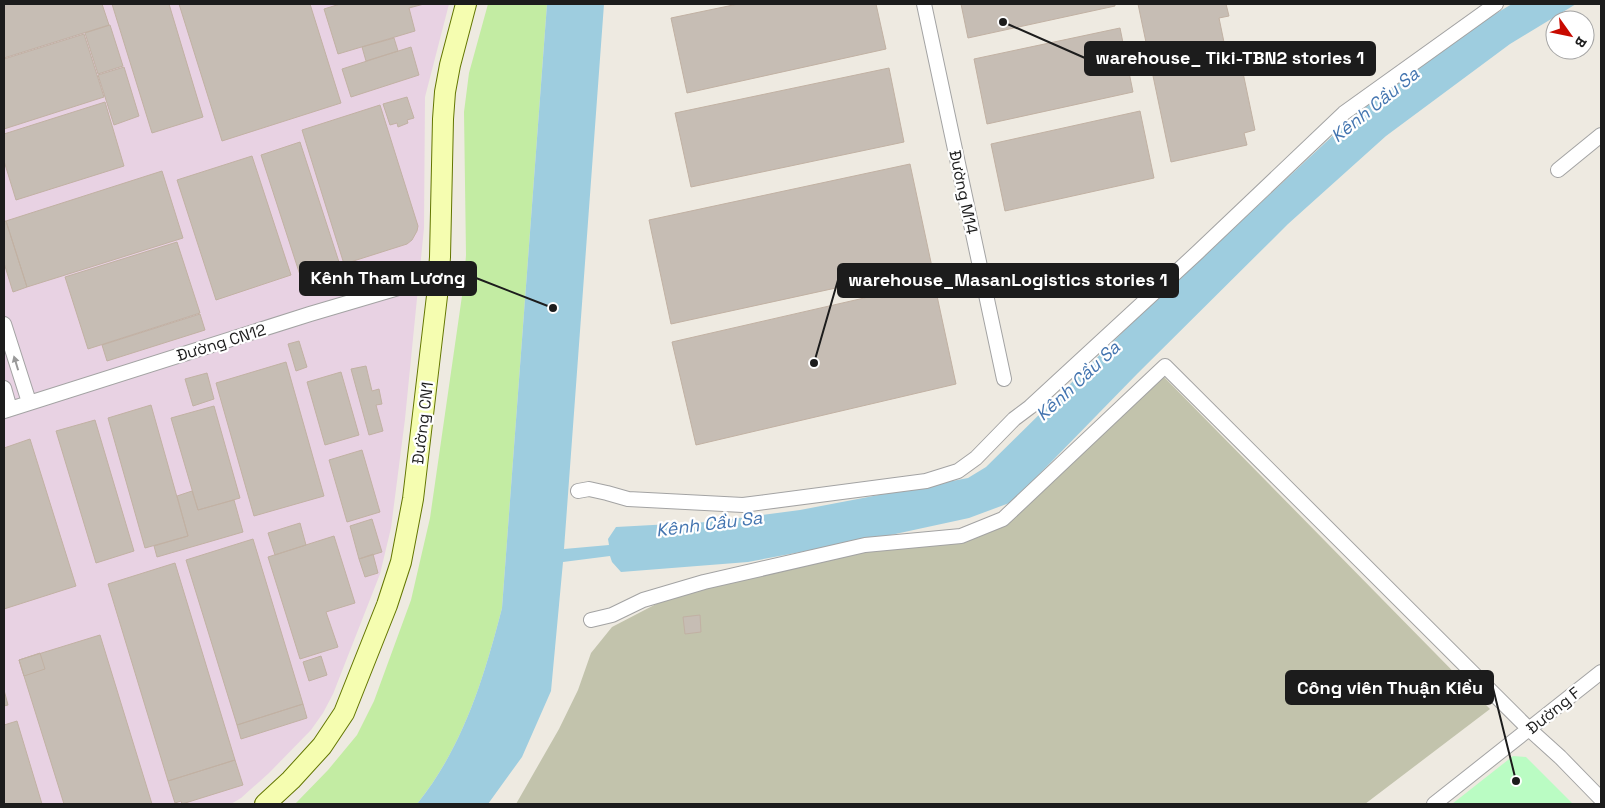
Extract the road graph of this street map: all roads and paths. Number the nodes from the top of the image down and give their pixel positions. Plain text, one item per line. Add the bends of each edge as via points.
1 (466, 4) edge
2 (924, 4) edge
3 (1496, 4) edge
4 (1601, 135) edge
5 (1558, 170) dead end
6 (439, 276) junction
7 (4, 324) edge
8 (1004, 380) dead end
9 (4, 388) edge
10 (29, 402) junction
11 (7, 410) edge
12 (578, 491) dead end
13 (591, 620) dead end
14 (1601, 672) edge
15 (1529, 729) junction
16 (1601, 799) edge
17 (265, 804) edge
18 (1434, 804) edge

1 - 6 street, Đường CN1 via 445,92
2 - 8 street, Đường M14
3 - 12 street via 1344,113 1191,259 958,471 926,481 743,505 628,499 589,489
4 - 5 street
6 - 10 street, Đường CN12
6 - 17 street, Đường CN1 via 413,499 395,583 340,718 313,757
10 -> 7 street
9 - 11 street
10 - 11 street, Đường CN12
13 - 15 street via 704,582 865,545 961,536 1003,519 1165,366
14 - 15 street, Đường F
15 - 16 street
15 - 18 street, Đường F

